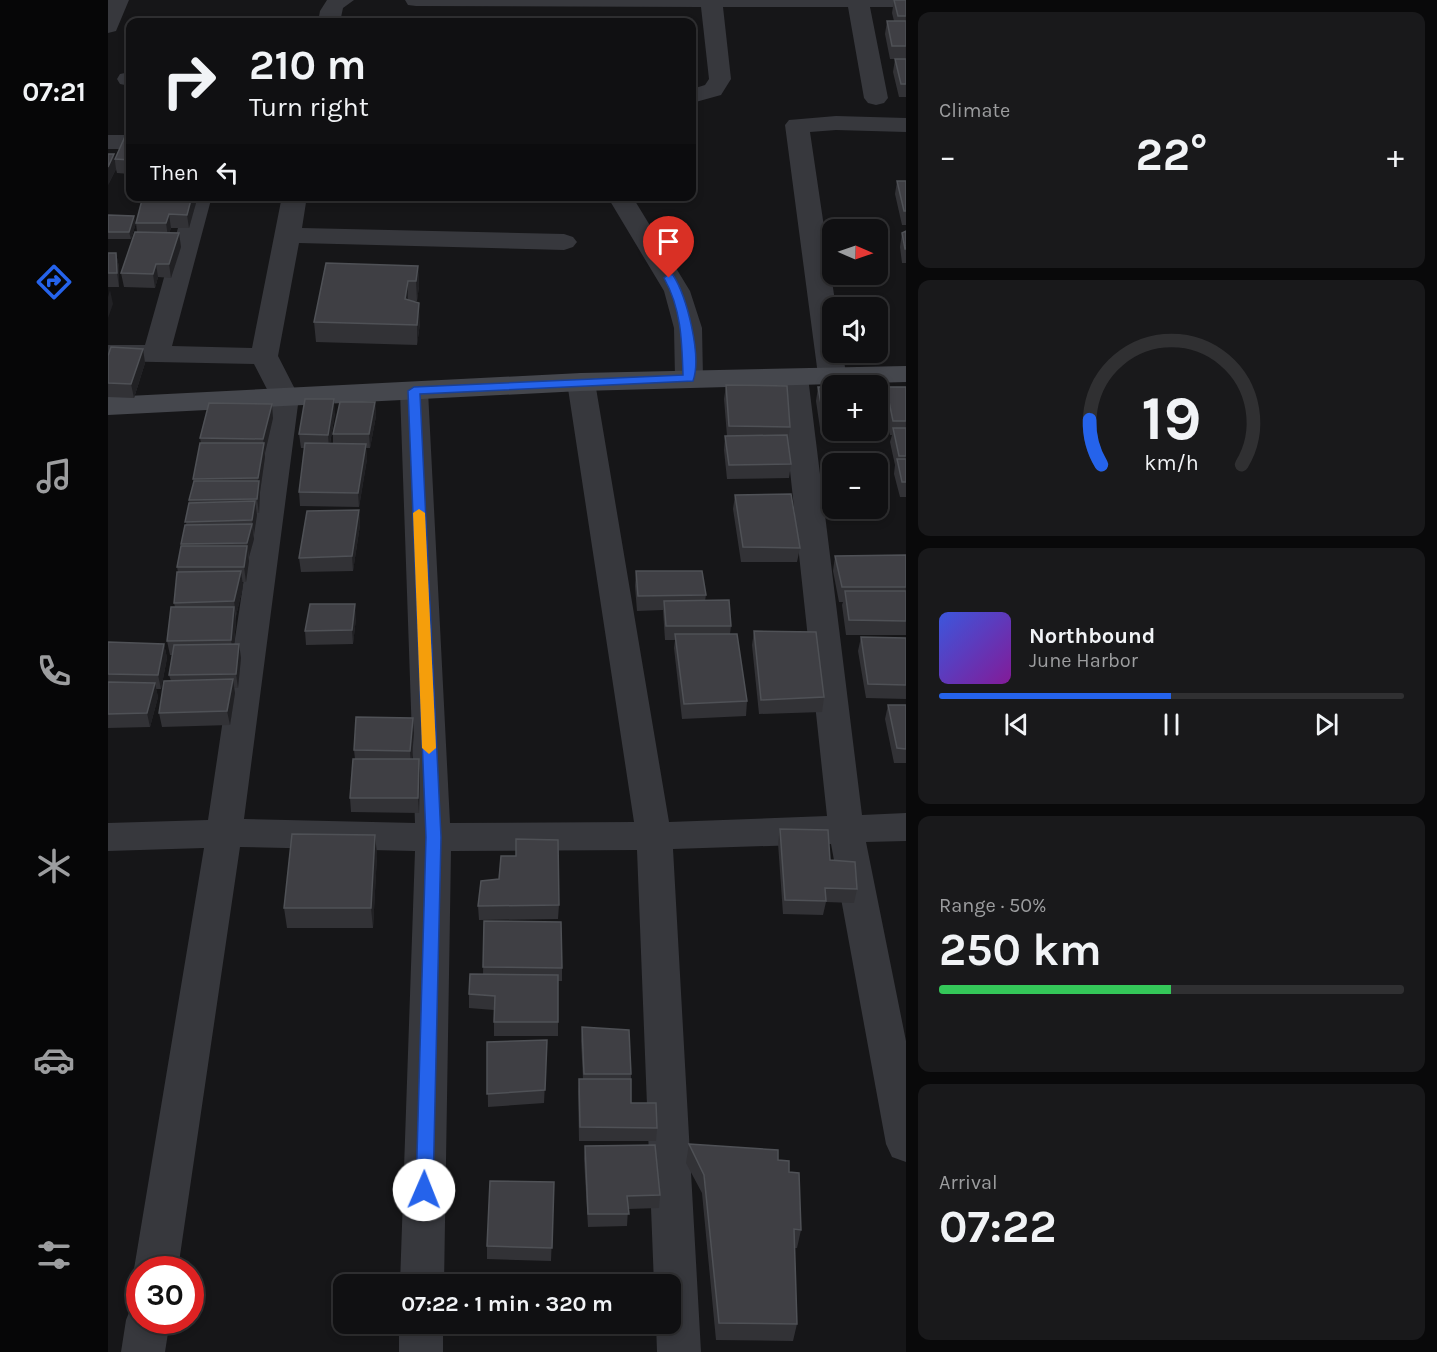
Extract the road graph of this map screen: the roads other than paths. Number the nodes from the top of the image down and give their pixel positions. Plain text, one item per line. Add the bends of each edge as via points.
1 (118, 0) edge
2 (344, 0) edge
3 (416, 0) edge
4 (424, 0) edge
5 (711, 1) edge
6 (858, 1) edge
7 (906, 1) edge
8 (330, 18) edge
9 (422, 18) edge
10 (108, 26) edge
11 (696, 47) edge
12 (716, 48) junction
13 (696, 95) edge
14 (876, 98) dead end
15 (906, 125) edge
16 (108, 142) edge
17 (126, 142) edge
18 (199, 201) edge
19 (294, 201) edge
20 (622, 201) edge
21 (288, 235) junction
22 (564, 242) dead end
23 (108, 353) edge
24 (156, 354) junction
25 (264, 356) junction
26 (906, 374) edge
27 (832, 375) joint
28 (822, 376) edge
29 (688, 378) junction
30 (794, 378) junction
31 (581, 382) junction
32 (414, 391) junction
33 (285, 397) junction
34 (108, 406) edge
35 (906, 827) edge
36 (846, 829) junction
37 (224, 833) junction
38 (654, 836) junction
39 (108, 837) edge
40 (433, 837) junction
41 (906, 1144) edge
42 (158, 1256) edge
43 (422, 1274) edge
44 (146, 1334) edge
45 (421, 1334) edge
46 (143, 1352) edge
47 (421, 1352) edge
48 (679, 1352) edge

1 - 10 street
2 - 8 street via 332,6
3 - 4 street
4 - 5 street
4 - 9 street
5 - 6 street
5 - 12 street
6 - 7 street
6 - 14 street
11 - 12 street
12 - 13 street via 720,79 713,90
15 - 27 street via 797,125
16 - 17 street
18 - 24 street
19 - 21 street
20 - 29 street via 677,291 688,328
21 - 22 street
21 - 25 street
23 - 24 street
24 - 25 street
25 - 33 street
26 - 27 street
28 - 30 street
29 - 30 street
29 - 31 street
30 - 36 street
31 - 32 street
31 - 38 street
32 - 33 street
32 - 40 street
33 - 34 street
33 - 37 street
35 - 36 street
36 - 38 street
36 - 41 street
37 - 39 street
37 - 40 street
37 - 42 street
38 - 40 street
38 - 48 street
40 - 43 street
44 - 46 street
45 - 47 street

